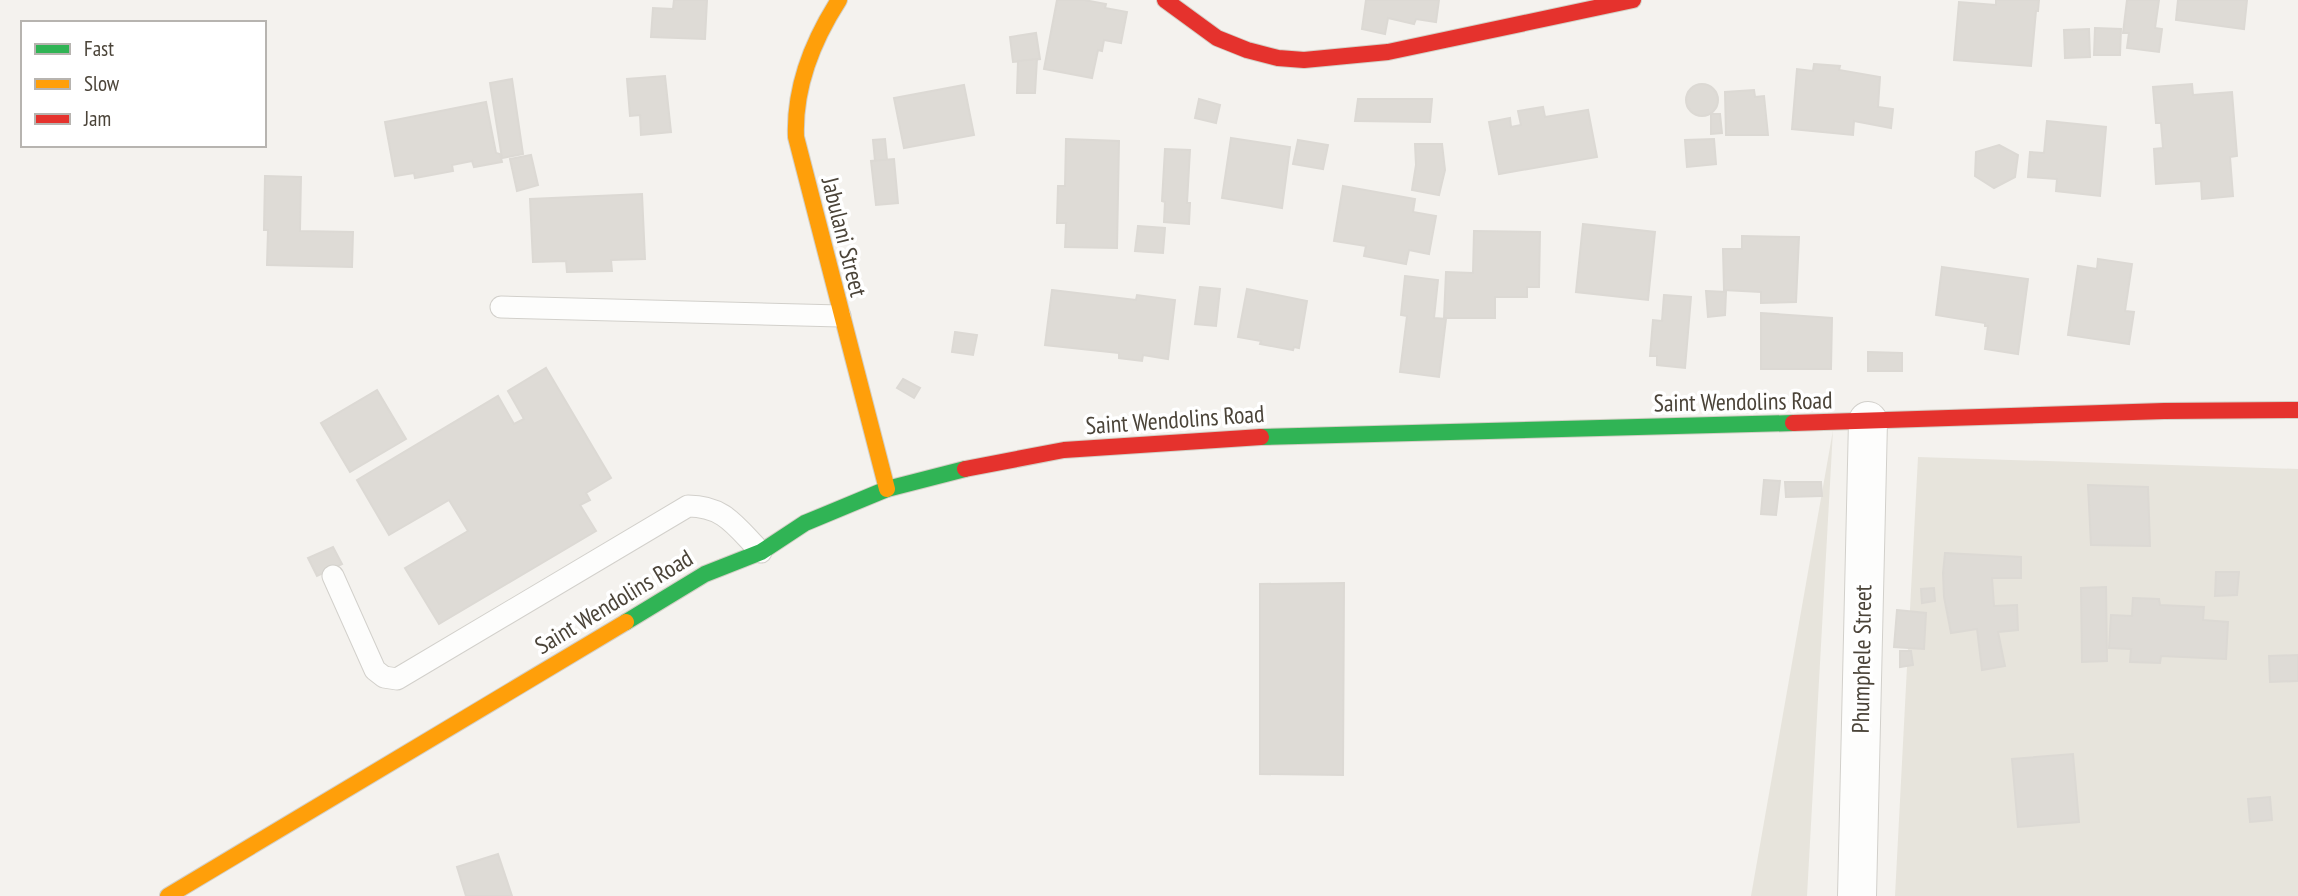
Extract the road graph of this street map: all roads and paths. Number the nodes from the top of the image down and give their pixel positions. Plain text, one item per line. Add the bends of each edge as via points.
1 (839, 0) edge
2 (1165, 0) edge
3 (1633, 0) edge
4 (501, 307) dead end
5 (840, 316) junction
6 (2298, 410) edge
7 (1868, 421) junction
8 (887, 489) junction
9 (761, 552) junction
10 (333, 576) dead end
11 (168, 896) edge
12 (1857, 896) edge

1 - 5 street, Jabulani Street via 819,28 809,54 800,82 796,132
2 - 3 street via 1217,38 1278,58 1304,60 1388,52
4 - 5 lane
5 - 8 street, Jabulani Street
6 - 7 street, Saint Wendolins Road
7 - 8 street, Saint Wendolins Road via 1267,436 1064,450
7 - 12 street, Phumphele Street
8 - 9 street, Saint Wendolins Road via 805,523
9 - 10 lane via 723,514 707,506 688,506 397,679 375,670
9 - 11 street, Saint Wendolins Road via 705,574

